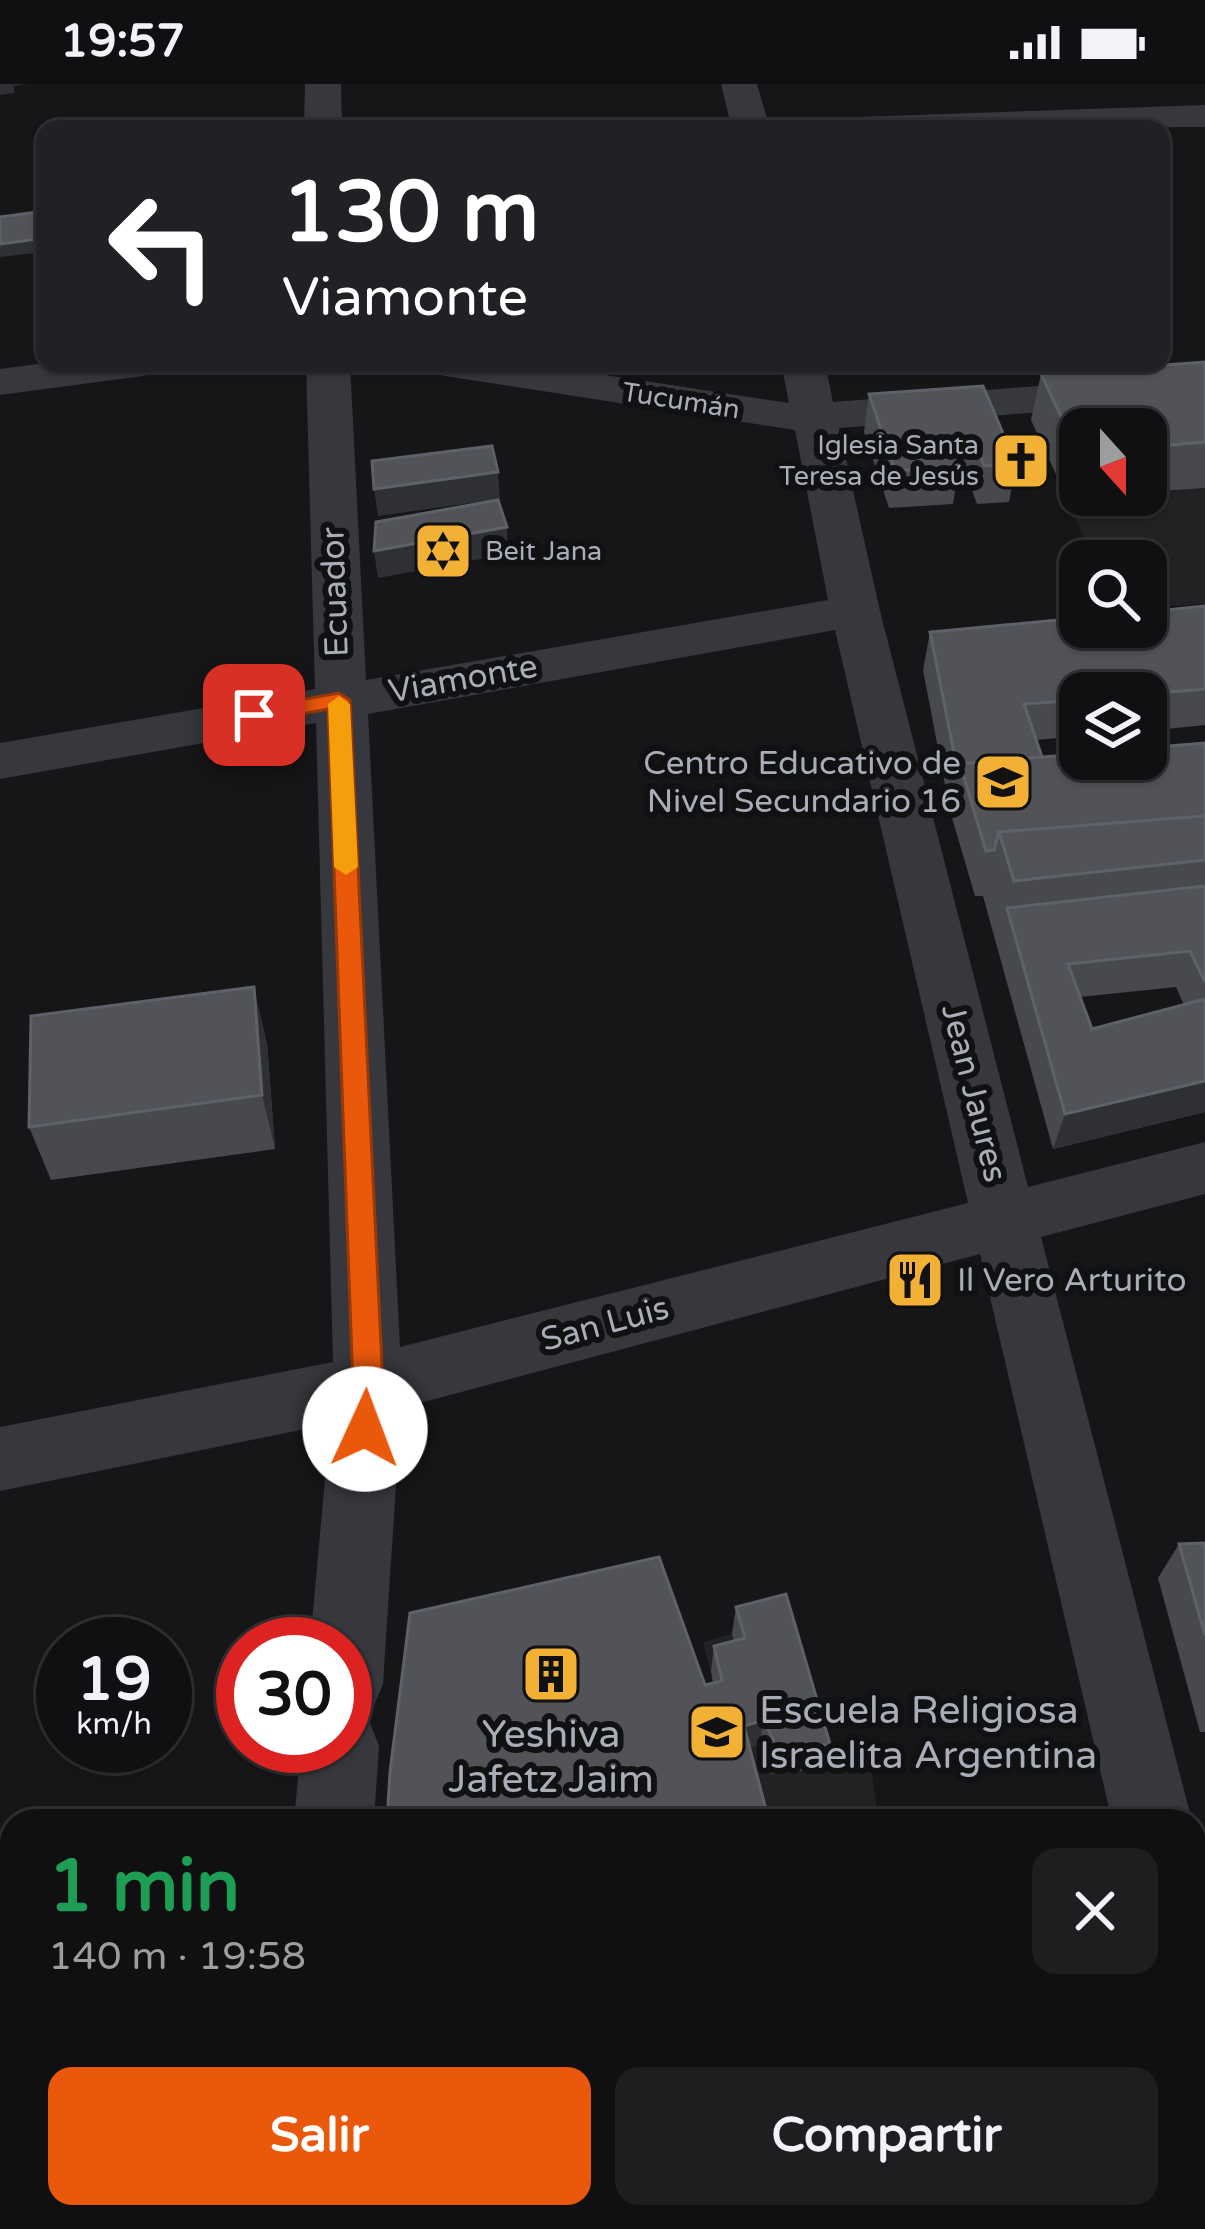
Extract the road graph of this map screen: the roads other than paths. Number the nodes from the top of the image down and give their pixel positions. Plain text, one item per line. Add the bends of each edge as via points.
1 (322, 84) edge
2 (739, 84) edge
3 (1205, 116) edge
4 (323, 120) edge
5 (749, 120) edge
6 (1089, 120) edge
7 (75, 372) edge
8 (328, 372) edge
9 (501, 372) edge
10 (805, 372) edge
11 (0, 382) edge
12 (1205, 386) edge
13 (815, 417) junction
14 (855, 611) junction
15 (339, 700) junction
16 (0, 761) edge
17 (1205, 1168) edge
18 (1005, 1220) junction
19 (368, 1386) junction
20 (0, 1459) edge
21 (350, 1617) edge
22 (338, 1773) edge
23 (335, 1809) edge
24 (1149, 1809) edge

1 - 4 street
2 - 5 street
3 - 6 street
7 - 11 street
8 - 15 street, Ecuador
9 - 13 street, Tucumán
10 - 13 street, Jean Jaures
12 - 13 street, Tucumán
13 - 14 street, Jean Jaures
14 - 15 street, Viamonte
14 - 18 street, Jean Jaures
15 - 16 street, Viamonte
15 - 19 street, Ecuador
17 - 18 street, San Luis
18 - 19 street, San Luis
18 - 24 street, Jean Jaures
19 - 20 street, San Luis
19 - 21 street, Ecuador
22 - 23 street

